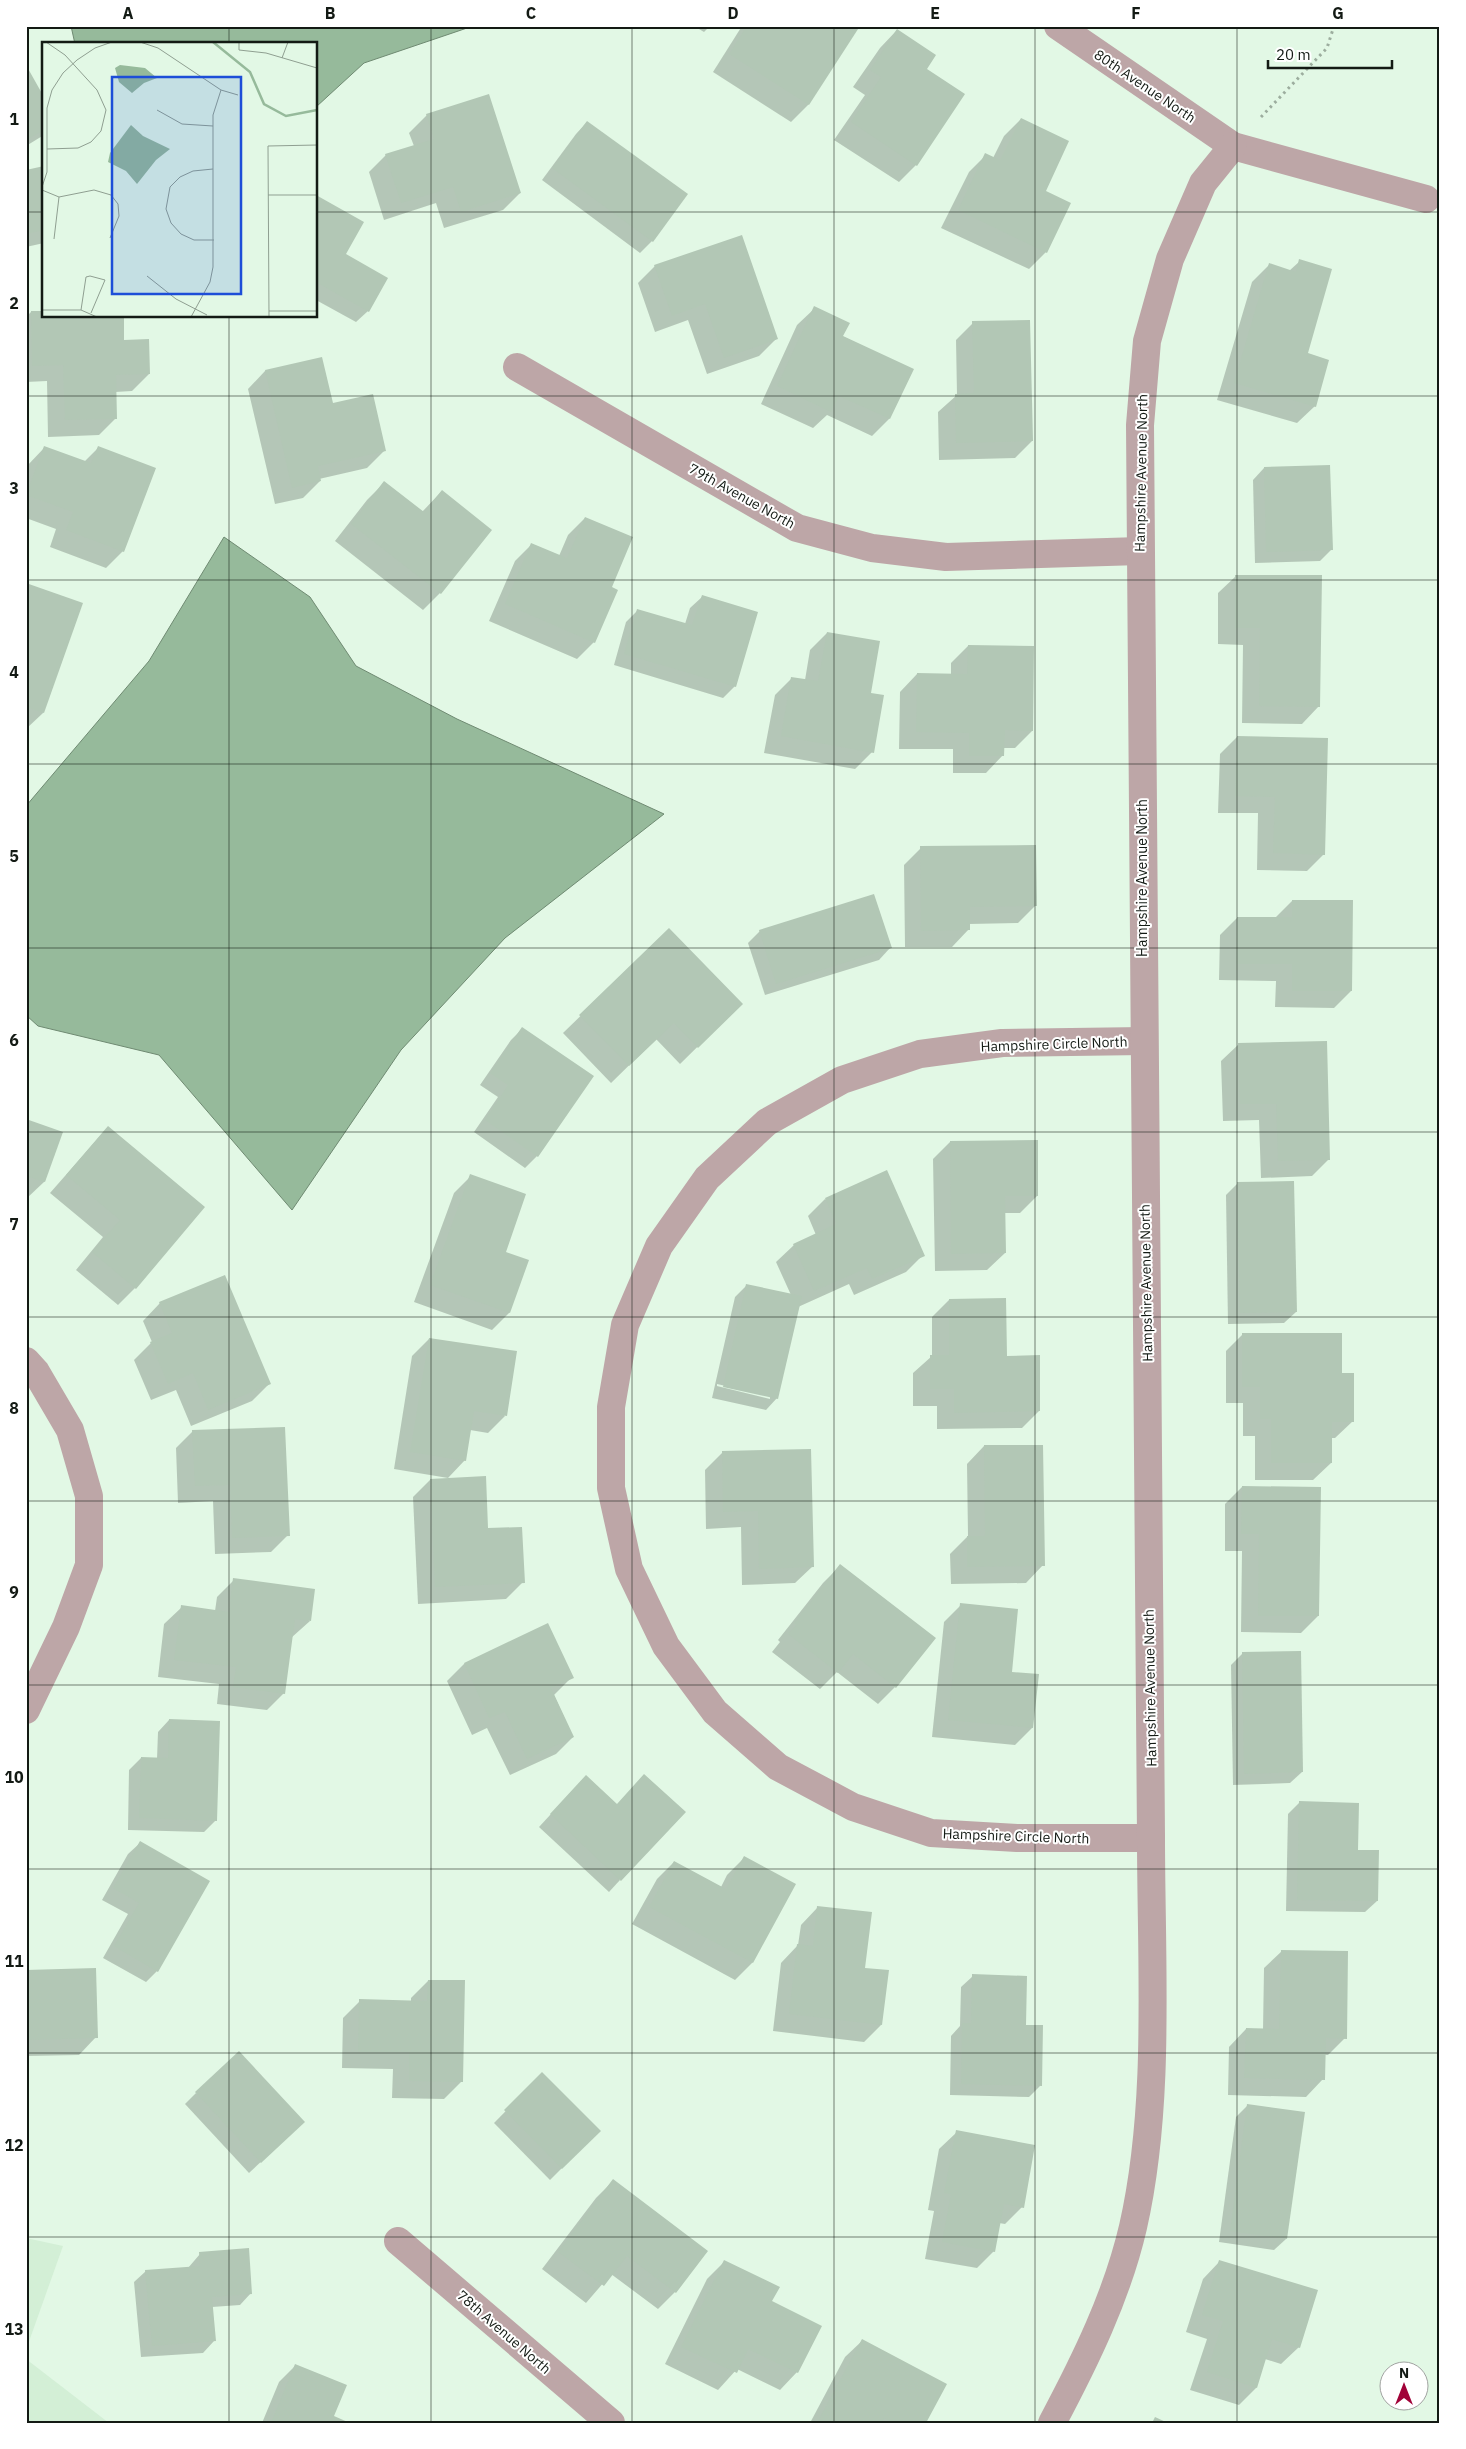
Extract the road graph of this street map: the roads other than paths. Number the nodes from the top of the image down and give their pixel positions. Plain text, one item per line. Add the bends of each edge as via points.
1 (1058, 26) edge
2 (1233, 146) junction
3 (1426, 198) dead end
4 (517, 367) dead end
5 (1140, 551) junction
6 (1144, 1041) junction
7 (26, 1362) edge
8 (26, 1710) edge
9 (1151, 1838) junction
10 (398, 2241) dead end
11 (611, 2423) edge
12 (1052, 2423) edge

1 - 2 street, 80th Avenue North
2 - 3 street, 80th Avenue North
2 - 5 street, Hampshire Avenue North via 1203,183 1170,259 1147,341 1140,425
4 - 5 street, 79th Avenue North via 797,528 872,548 946,557
5 - 6 street, Hampshire Avenue North
6 - 9 street, Hampshire Avenue North
6 - 9 street, Hampshire Circle North via 1002,1043 920,1054 842,1080 767,1122 707,1178 659,1246 625,1325 611,1407 611,1488 629,1569 666,1646 715,1712 778,1767 853,1807 931,1833 1017,1838
7 - 8 street via 36,1372 70,1430 89,1496 89,1565 66,1627
9 - 12 street, Hampshire Avenue North via 1148,2131 1132,2228 1106,2312
10 - 11 street, 78th Avenue North

